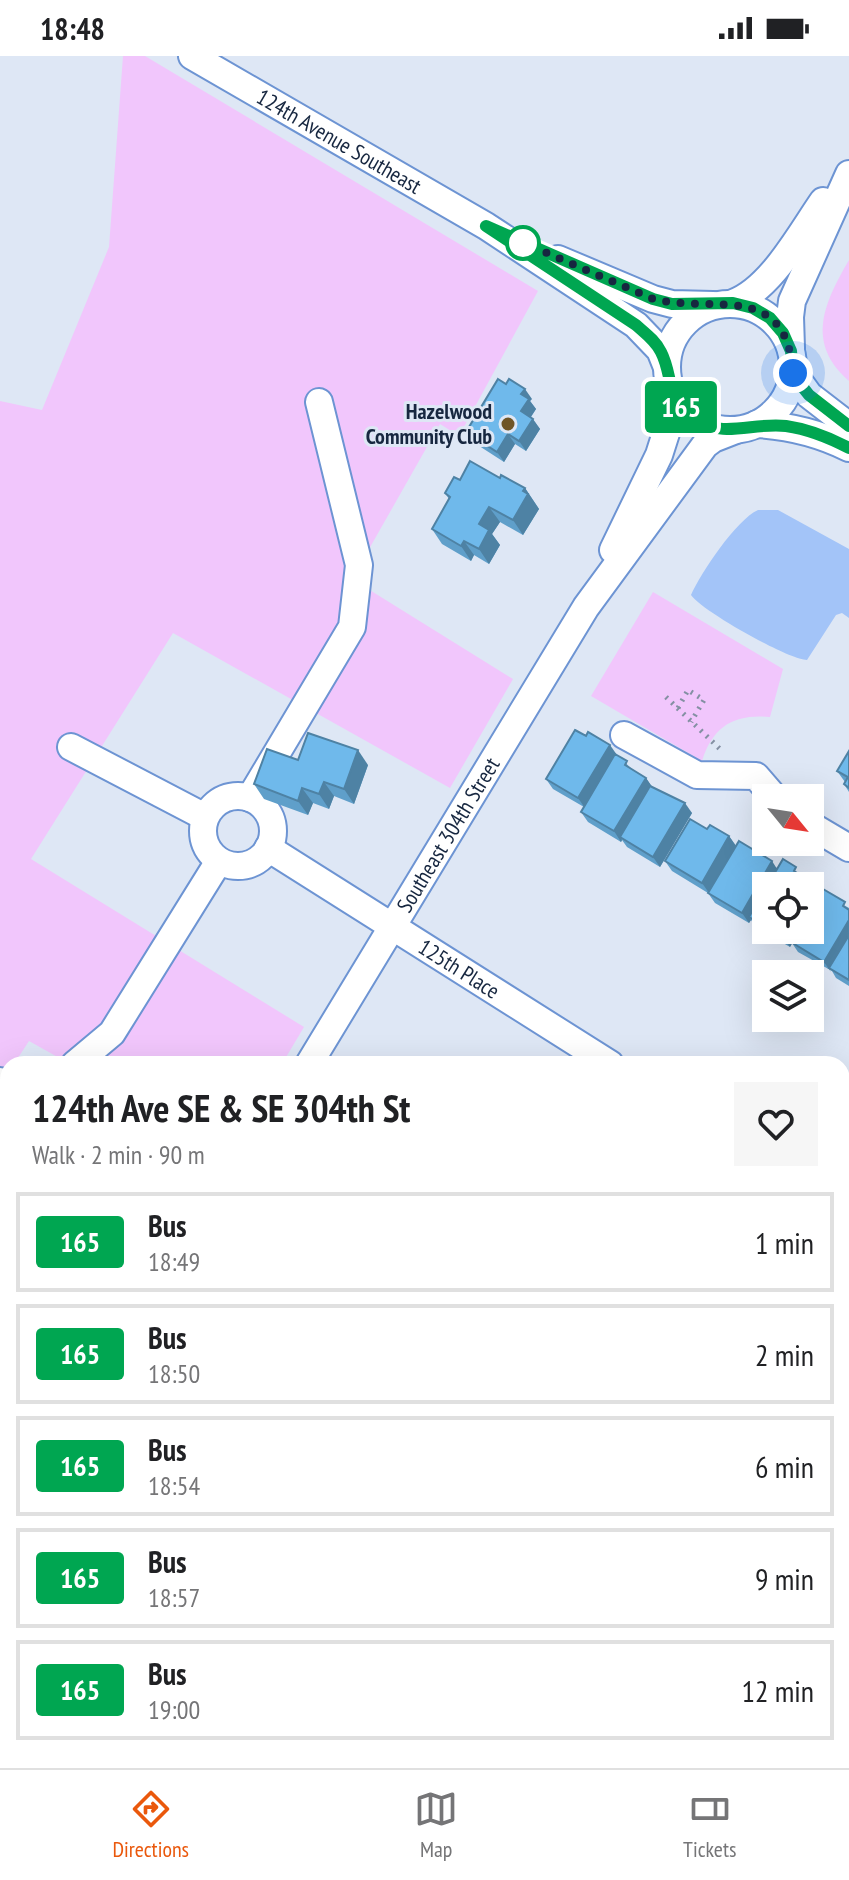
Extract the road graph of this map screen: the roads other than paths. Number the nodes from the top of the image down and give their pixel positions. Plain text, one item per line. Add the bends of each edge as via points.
1 (192, 56) edge
2 (849, 166) edge
3 (849, 174) edge
4 (486, 226) junction
5 (723, 304) junction
6 (792, 362) junction
7 (668, 375) junction
8 (319, 402) dead end
9 (849, 426) edge
10 (746, 427) junction
11 (849, 448) edge
12 (586, 607) junction
13 (624, 735) dead end
14 (71, 747) dead end
15 (763, 784) edge
16 (250, 798) junction
17 (205, 817) junction
18 (824, 833) edge
19 (268, 848) junction
20 (849, 848) edge
21 (219, 861) junction
22 (393, 926) junction
23 (85, 1056) edge
24 (314, 1056) edge
25 (597, 1056) edge

1 - 4 street, 124th Avenue Southeast
2 - 5 street via 763,285 746,299
3 - 6 street via 792,301
4 - 5 street, 124th Avenue Southeast via 631,292 672,304
4 - 7 street, 124th Avenue Southeast via 636,325 660,350
5 - 6 street via 753,308 770,318 783,333
5 - 7 street via 695,314 680,328 670,346
6 - 9 street via 809,395
6 - 10 street via 787,394 775,412
7 - 10 street via 679,405 694,420 714,429
7 - 12 street, Southeast 304th Street via 669,414 659,455
8 - 16 street via 359,565 352,627
10 - 11 street via 795,428
10 - 12 street, Southeast 304th Street via 705,445
12 - 22 street, Southeast 304th Street
13 - 15 street via 697,775 756,776
14 - 17 street
16 - 17 street via 227,797
16 - 19 street via 268,813
17 - 21 street via 205,844
18 - 20 street
19 - 21 street via 262,857 241,866
19 - 22 street, 125th Place
21 - 23 street via 112,1033
22 - 24 street, Southeast 304th Street
22 - 25 street, 125th Place

